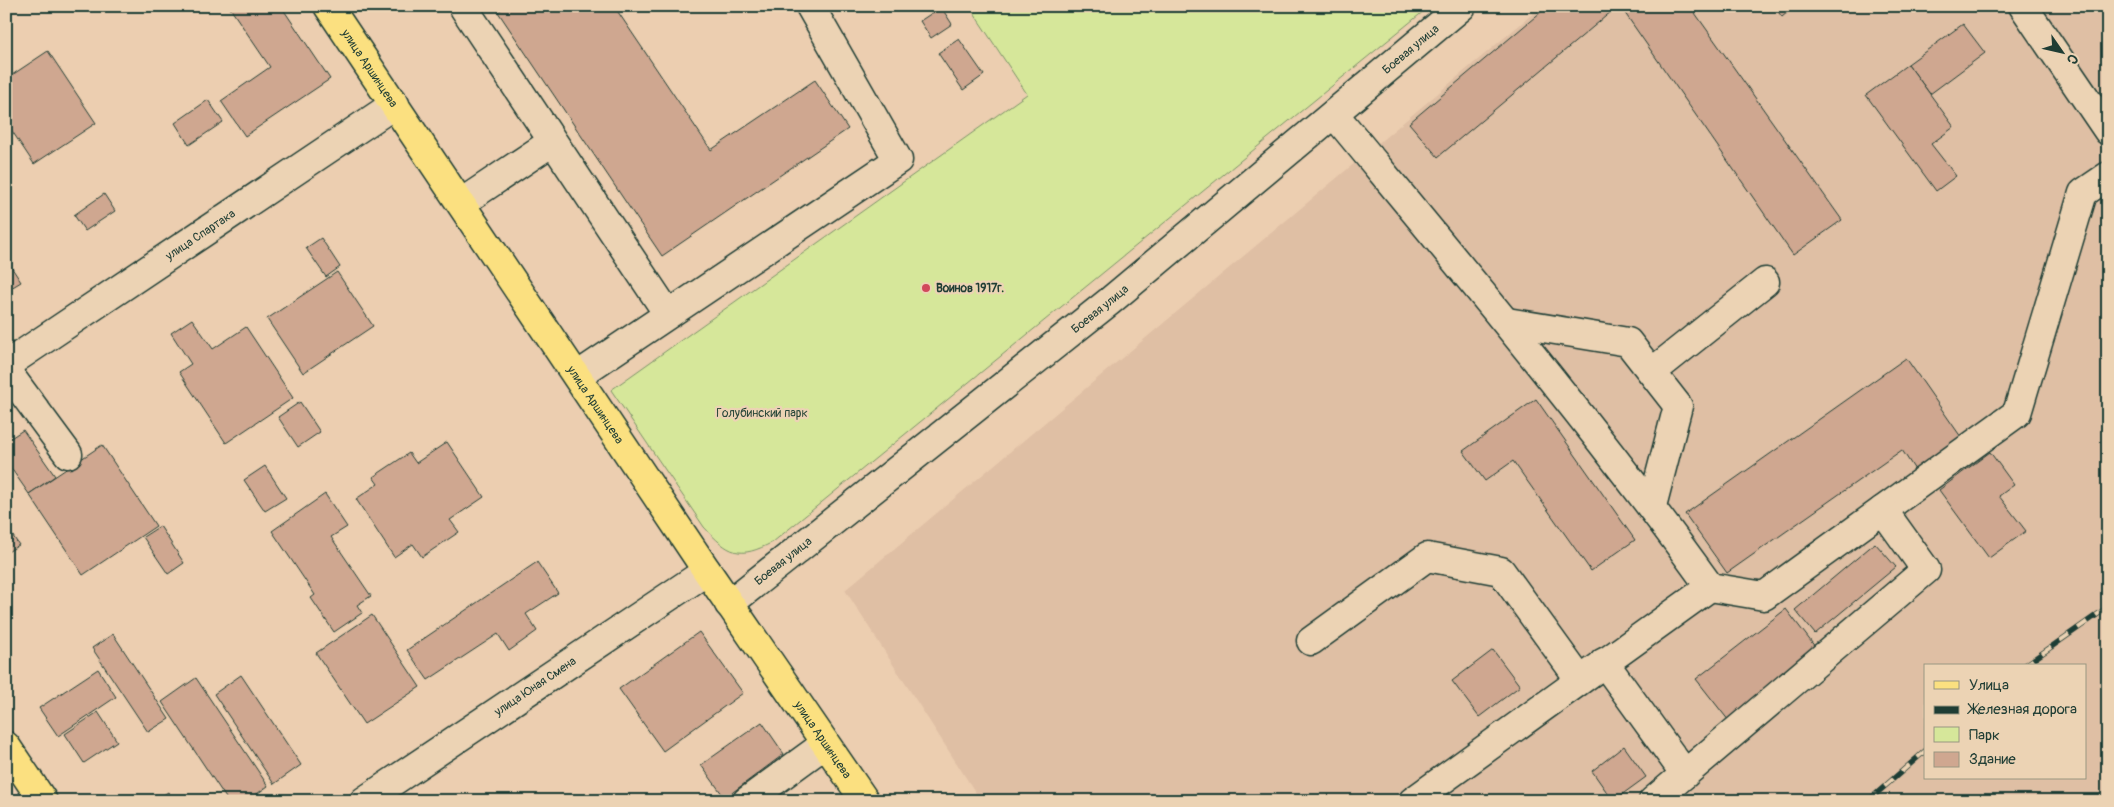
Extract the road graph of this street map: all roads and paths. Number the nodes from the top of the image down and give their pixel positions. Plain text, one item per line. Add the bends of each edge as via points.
1 (328, 6) edge
2 (467, 6) edge
3 (810, 6) edge
4 (1462, 6) edge
5 (2023, 6) edge
6 (395, 104) junction
7 (1334, 114) junction
8 (2108, 131) edge
9 (552, 142) junction
10 (2108, 176) edge
11 (461, 203) junction
12 (1765, 282) dead end
13 (668, 314) junction
14 (1506, 322) junction
15 (6, 364) edge
16 (6, 370) edge
17 (1652, 372) junction
18 (577, 376) junction
19 (68, 454) dead end
20 (1652, 506) junction
21 (1883, 510) junction
22 (707, 571) junction
23 (1710, 587) junction
24 (729, 604) junction
25 (1311, 641) dead end
26 (1604, 662) junction
27 (1580, 680) junction
28 (825, 744) junction
29 (6, 746) edge
30 (1685, 774) junction
31 (43, 801) edge
32 (364, 801) edge
33 (747, 801) edge
34 (865, 801) edge
35 (1413, 801) edge
36 (1653, 801) edge

1 - 6 main road, улица Аршинцева
2 - 9 street via 464,8
3 - 13 street via 898,160
4 - 7 street, Боевая улица
5 - 8 street
6 - 11 main road, улица Аршинцева
6 - 15 street, улица Спартака
7 - 14 street
7 - 24 street, Боевая улица via 1110,301
9 - 11 street
9 - 13 street
10 - 21 street via 2083,193 2017,413
11 - 18 main road, улица Аршинцева
12 - 17 street
13 - 18 street
14 - 17 street via 1628,342
14 - 20 street
16 - 19 street
17 - 20 street via 1678,406
18 - 22 main road, улица Аршинцева
20 - 23 street
21 - 23 street via 1764,596
21 - 30 street via 1926,570
22 - 24 main road, улица Аршинцева
22 - 32 street, улица Юная Смена
23 - 26 street
24 - 28 main road, улица Аршинцева
25 - 27 street via 1427,557 1501,571
26 - 27 street
26 - 30 street
27 - 35 street
28 - 33 street
28 - 34 main road, улица Аршинцева
29 - 31 main road
30 - 36 street

